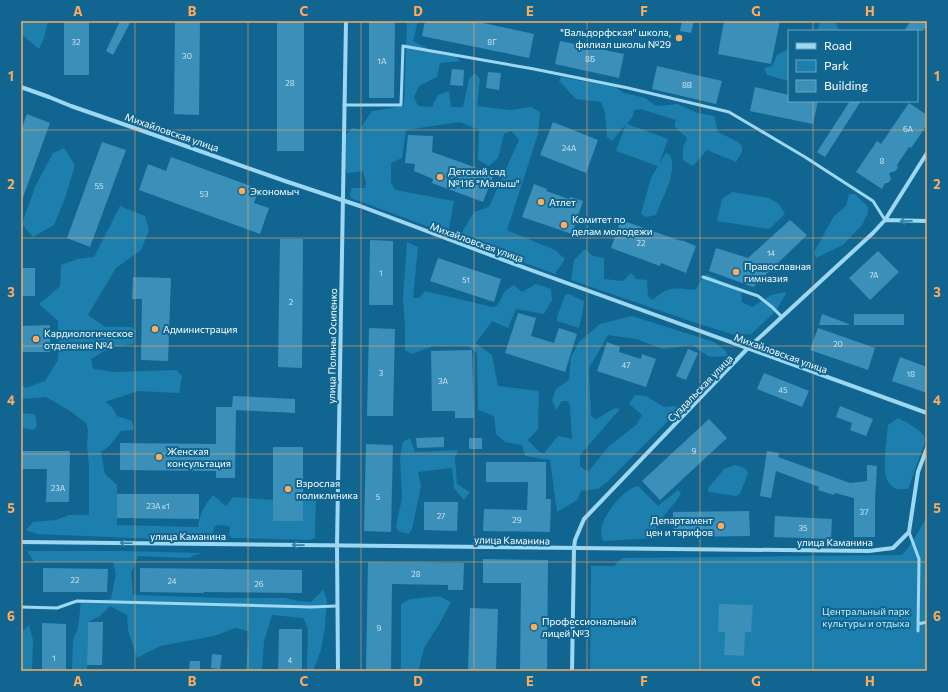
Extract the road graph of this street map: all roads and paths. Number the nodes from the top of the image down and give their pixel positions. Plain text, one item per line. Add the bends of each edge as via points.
1 (346, 21) edge
2 (21, 87) edge
3 (344, 105) junction
4 (927, 153) edge
5 (342, 200) junction
6 (885, 220) junction
7 (927, 221) edge
8 (703, 277) dead end
9 (782, 317) junction
10 (748, 349) junction
11 (927, 413) edge
12 (927, 448) edge
13 (909, 532) junction
14 (21, 542) edge
15 (337, 545) junction
16 (574, 548) junction
17 (337, 606) junction
18 (21, 607) edge
19 (927, 622) edge
20 (918, 624) junction
21 (918, 631) dead end
22 (338, 671) edge
23 (572, 671) edge

1 - 3 street, улица Полины Осипенко
2 - 5 street, Михайловская улица
3 - 5 street, улица Полины Осипенко
3 - 6 lane via 401,105 402,46 628,88 729,112 806,157 873,201
4 - 6 street, Суздальская улица
5 - 10 street, Михайловская улица
5 - 15 street, улица Полины Осипенко
7 -> 6 street
6 - 9 street, Суздальская улица
8 - 9 lane via 758,296
9 - 10 street, Суздальская улица
10 - 11 street, Михайловская улица
10 - 16 street, Суздальская улица via 584,519
12 - 13 street via 918,472
13 - 16 street, улица Каманина via 894,548 869,550
13 - 20 lane via 919,559
15 -> 14 street, улица Каманина
15 - 16 street, улица Каманина
15 - 17 street, улица Полины Осипенко
16 - 23 street, Суздальская улица
17 - 18 lane via 76,601 56,608
17 - 22 street, улица Полины Осипенко
19 - 20 lane
20 - 21 lane

